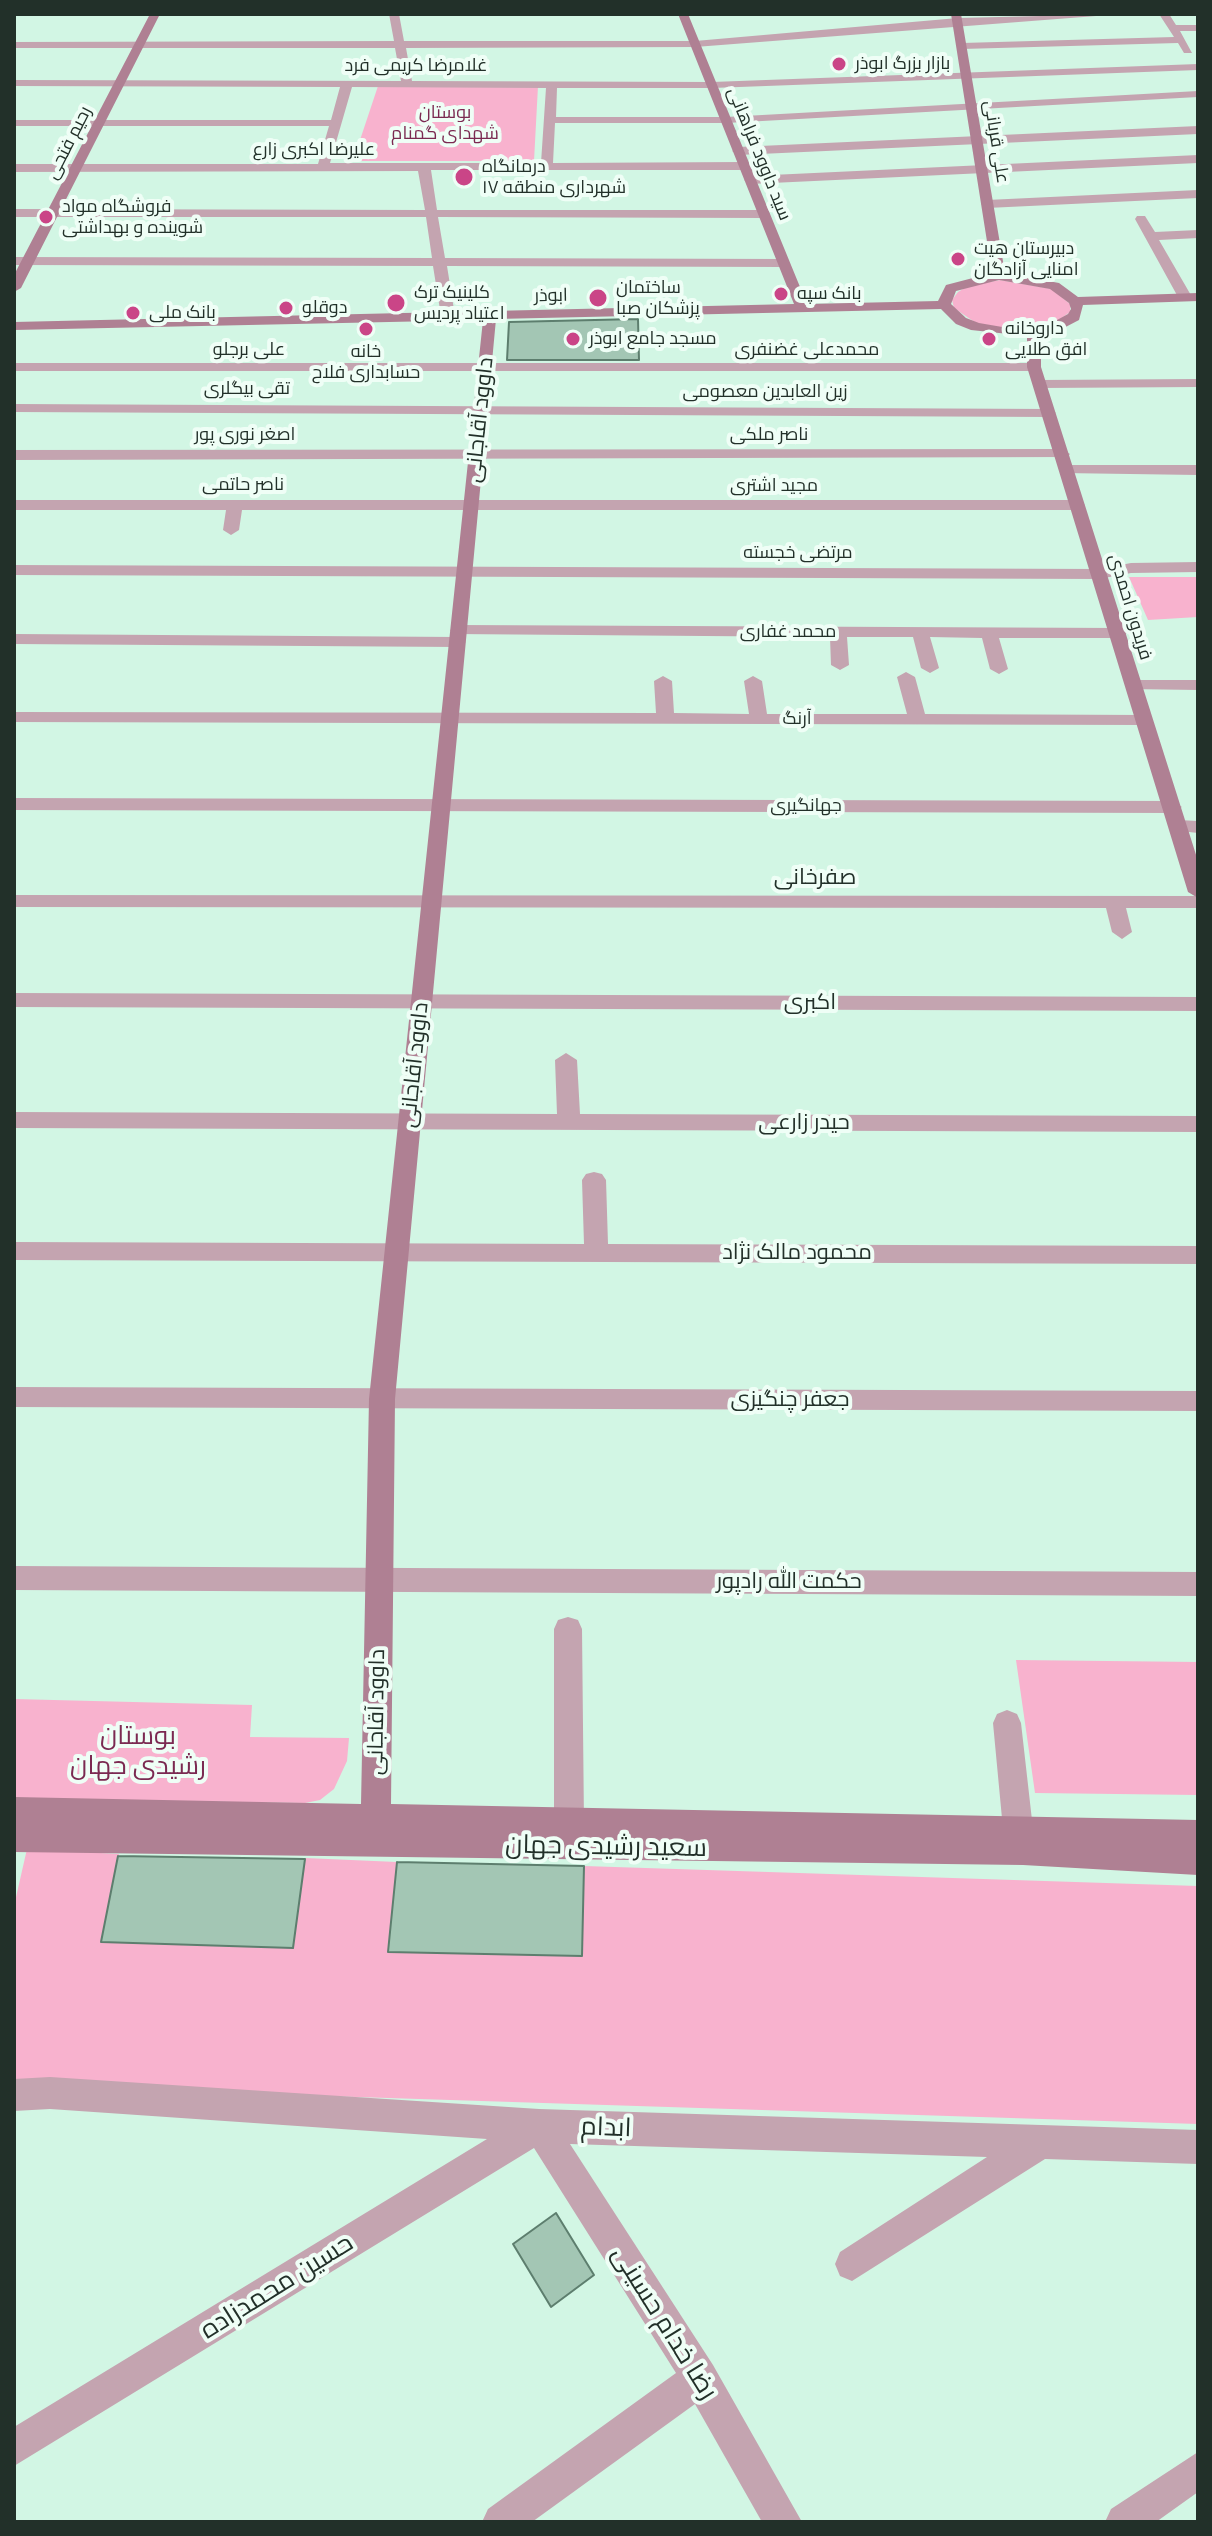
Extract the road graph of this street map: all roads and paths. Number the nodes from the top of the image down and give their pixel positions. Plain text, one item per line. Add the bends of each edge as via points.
1 (155, 14) edge
2 (394, 14) edge
3 (683, 14) edge
4 (1117, 14) edge
5 (1164, 14) edge
6 (957, 18) edge
7 (1173, 28) junction
8 (1198, 28) edge
9 (1181, 40) junction
10 (695, 44) junction
11 (14, 45) edge
12 (139, 46) junction
13 (962, 46) junction
14 (400, 47) junction
15 (1198, 67) edge
16 (966, 75) junction
17 (14, 83) edge
18 (120, 83) junction
19 (347, 84) junction
20 (407, 84) junction
21 (552, 85) junction
22 (712, 85) junction
23 (1198, 94) edge
24 (972, 107) junction
25 (552, 120) junction
26 (726, 120) junction
27 (14, 123) edge
28 (99, 123) junction
29 (336, 123) junction
30 (1198, 130) edge
31 (977, 140) junction
32 (738, 151) junction
33 (1198, 159) edge
34 (744, 166) junction
35 (424, 167) junction
36 (547, 167) junction
37 (14, 168) edge
38 (323, 168) junction
39 (76, 169) junction
40 (982, 169) junction
41 (750, 180) junction
42 (1198, 194) edge
43 (987, 204) junction
44 (14, 213) edge
45 (53, 214) junction
46 (432, 214) junction
47 (764, 214) junction
48 (1141, 219) dead end
49 (1198, 234) edge
50 (1152, 236) junction
51 (21, 261) edge
52 (439, 263) junction
53 (783, 263) junction
54 (999, 276) junction
55 (14, 288) edge
56 (1191, 297) edge
57 (1075, 301) junction
58 (944, 305) junction
59 (802, 308) junction
60 (490, 315) junction
61 (448, 316) junction
62 (14, 326) edge
63 (1034, 332) junction
64 (14, 367) edge
65 (1034, 367) junction
66 (485, 369) junction
67 (1198, 383) edge
68 (1040, 384) junction
69 (14, 408) edge
70 (481, 410) junction
71 (1049, 413) junction
72 (14, 455) edge
73 (476, 455) junction
74 (1064, 462) junction
75 (1198, 470) edge
76 (14, 505) edge
77 (235, 505) junction
78 (1077, 505) junction
79 (349, 506) junction
80 (471, 506) junction
81 (342, 527) dead end
82 (231, 530) dead end
83 (1198, 567) edge
84 (14, 570) edge
85 (465, 573) junction
86 (1099, 574) junction
87 (838, 632) junction
88 (920, 632) junction
89 (989, 632) junction
90 (1118, 633) junction
91 (458, 636) junction
92 (14, 639) edge
93 (840, 665) dead end
94 (930, 668) dead end
95 (999, 669) dead end
96 (906, 677) dead end
97 (663, 681) dead end
98 (753, 681) dead end
99 (1134, 685) junction
100 (1198, 685) edge
101 (14, 717) edge
102 (450, 719) junction
103 (665, 719) junction
104 (759, 719) junction
105 (918, 720) junction
106 (1144, 720) junction
107 (14, 804) edge
108 (441, 805) junction
109 (1175, 817) junction
110 (1198, 827) edge
111 (1198, 892) edge
112 (14, 901) edge
113 (432, 901) junction
114 (1114, 902) junction
115 (1198, 902) edge
116 (1122, 932) dead end
117 (14, 1000) edge
118 (422, 1002) junction
119 (1198, 1004) edge
120 (566, 1060) dead end
121 (14, 1120) edge
122 (410, 1122) junction
123 (569, 1122) junction
124 (1198, 1124) edge
125 (594, 1180) dead end
126 (14, 1251) edge
127 (397, 1252) junction
128 (596, 1253) junction
129 (1198, 1255) edge
130 (14, 1397) edge
131 (382, 1399) junction
132 (1198, 1401) edge
133 (14, 1578) edge
134 (380, 1581) junction
135 (1198, 1584) edge
136 (568, 1629) dead end
137 (1007, 1723) dead end
138 (14, 1811) edge
139 (375, 1831) junction
140 (1198, 1834) edge
141 (568, 1835) junction
142 (14, 1838) edge
143 (1020, 1840) junction
144 (1198, 1860) edge
145 (50, 2093) junction
146 (14, 2095) edge
147 (14, 2112) edge
148 (539, 2126) junction
149 (1041, 2142) junction
150 (1198, 2147) edge
151 (852, 2264) dead end
152 (700, 2378) junction
153 (14, 2448) edge
154 (1198, 2470) edge
155 (1131, 2520) edge
156 (501, 2522) edge
157 (783, 2522) edge

1 - 12 street, رحیم فتحی
2 - 14 street
3 - 10 street, سید داوود فراهانی
4 - 6 street
5 - 7 street
6 - 10 street
6 - 13 street, علی قربانی
7 - 8 street
7 - 9 street
9 - 13 street
9 - 15 street
10 - 14 street
10 - 22 street, سید داوود فراهانی
11 - 12 street
12 - 14 street
12 - 18 street, رحیم فتحی
13 - 16 street, علی قربانی
14 - 20 street
15 - 16 street, غلامرضا کریمی فرد
16 - 22 street, غلامرضا کریمی فرد
16 - 24 street, علی قربانی
17 - 18 street, غلامرضا کریمی فرد
18 - 19 street, غلامرضا کریمی فرد
18 - 28 street, رحیم فتحی
19 - 20 street, غلامرضا کریمی فرد
19 - 29 street
20 - 21 street, غلامرضا کریمی فرد
21 - 22 street, غلامرضا کریمی فرد
21 - 25 street
22 - 26 street, سید داوود فراهانی
23 - 24 street
24 - 26 street
24 - 31 street, علی قربانی
25 - 26 street
25 - 36 street
26 - 32 street, سید داوود فراهانی
27 - 28 street
28 - 29 street
28 - 39 street, رحیم فتحی
29 - 38 street
30 - 31 street
31 - 32 street
31 - 40 street, علی قربانی
32 - 34 street, سید داوود فراهانی
33 - 40 street
34 - 36 street, علیرضا اکبری زارع
34 - 41 street, سید داوود فراهانی
35 - 36 street, علیرضا اکبری زارع
35 - 38 street, علیرضا اکبری زارع
35 - 46 street
37 - 39 street, علیرضا اکبری زارع
38 - 39 street, علیرضا اکبری زارع
39 - 45 street, رحیم فتحی
40 - 41 street
40 - 43 street, علی قربانی
41 - 47 street, سید داوود فراهانی
42 - 43 street
43 - 54 street, علی قربانی
44 - 45 street
45 - 46 street
45 - 51 street, رحیم فتحی
46 - 47 street
46 - 52 street
47 - 53 street, سید داوود فراهانی
48 - 50 street
49 - 50 street
50 - 56 street
51 - 52 street
51 - 55 street, رحیم فتحی
52 - 53 street
52 - 61 street
53 - 59 street, سید داوود فراهانی
54 - 57 street via 1046,283
54 - 58 street via 951,288
56 - 57 street
57 - 63 street via 1078,309 1065,324
58 - 59 street, ابوذر
58 - 63 street via 976,327
59 - 60 street, ابوذر
60 - 61 street, ابوذر
60 - 66 street, داوود آقاجانی
61 - 62 street, ابوذر
63 - 65 street, فریدون احمدی
64 - 66 street, علی برجلو
65 - 66 street, محمدعلی غضنفری
65 - 68 street, فریدون احمدی
66 - 70 street, داوود آقاجانی
67 - 68 street
68 - 71 street, فریدون احمدی
69 - 70 street, تقی بیگلری
70 - 71 street, زین العابدین معصومی
70 - 73 street, داوود آقاجانی
71 - 74 street, فریدون احمدی
72 - 73 street, اصغر نوری پور
73 - 74 street, ناصر ملکی
73 - 80 street, داوود آقاجانی
74 - 75 street, ناصر ملکی
74 - 78 street, فریدون احمدی
76 - 77 street, ناصر حاتمی
77 - 79 street, ناصر حاتمی
77 - 82 street
78 - 80 street, مجید اشتری
78 - 86 street, فریدون احمدی
79 - 80 street, ناصر حاتمی
79 - 81 street
80 - 85 street, داوود آقاجانی
83 - 86 street, مرتضی خجسته
84 - 85 street, مرتضی خجسته
85 - 86 street, مرتضی خجسته
85 - 91 street, داوود آقاجانی
86 - 90 street, فریدون احمدی
87 - 88 street, محمد غفاری
87 - 91 street, محمد غفاری
87 - 93 street
88 - 89 street, محمد غفاری
88 - 94 street
89 - 90 street, محمد غفاری
89 - 95 street
90 - 99 street, فریدون احمدی
91 - 92 street, محمد غفاری
91 - 102 street, داوود آقاجانی
96 - 105 street
97 - 103 street
98 - 104 street
99 - 100 street
99 - 106 street, فریدون احمدی
101 - 102 street, آرنگ
102 - 103 street, آرنگ
102 - 108 street, داوود آقاجانی
103 - 104 street, آرنگ
104 - 105 street, آرنگ
105 - 106 street, آرنگ
106 - 109 street, فریدون احمدی
107 - 108 street, جهانگیری
108 - 109 street, جهانگیری
108 - 113 street, داوود آقاجانی
109 - 110 street, جهانگیری
109 - 111 street, فریدون احمدی
112 - 113 street, صفرخانی
113 - 114 street, صفرخانی
113 - 118 street, داوود آقاجانی
114 - 115 street, صفرخانی
114 - 116 street
117 - 118 street, اکبری
118 - 119 street, اکبری
118 - 122 street, داوود آقاجانی
120 - 123 street
121 - 122 street, حیدر زارعی
122 - 123 street, حیدر زارعی
122 - 127 street, داوود آقاجانی
123 - 124 street, حیدر زارعی
125 - 128 street
126 - 127 street, محمود مالک نژاد
127 - 128 street, محمود مالک نژاد
127 - 131 street, داوود آقاجانی
128 - 129 street, محمود مالک نژاد
130 - 131 street, جعفر چنگیزی
131 - 132 street, جعفر چنگیزی
131 - 134 street, داوود آقاجانی
133 - 134 street, حکمت الله رادپور
134 - 135 street, حکمت الله رادپور
134 - 139 street, داوود آقاجانی
136 - 141 street
137 - 143 street
138 - 139 street, سعید رشیدی جهان
139 - 141 street, سعید رشیدی جهان
139 - 142 street, سعید رشیدی جهان
140 - 143 street, سعید رشیدی جهان
141 - 143 street, سعید رشیدی جهان
143 - 144 street, سعید رشیدی جهان
145 - 146 street, ابدام
145 - 147 street
145 - 148 street, ابدام
148 - 149 street, ابدام
148 - 152 street, رضا خدام حسینی
148 - 153 street, حسین محمدزاده
149 - 150 street, ابدام
149 - 151 street
152 - 156 street
152 - 157 street, رضا خدام حسینی
154 - 155 street

